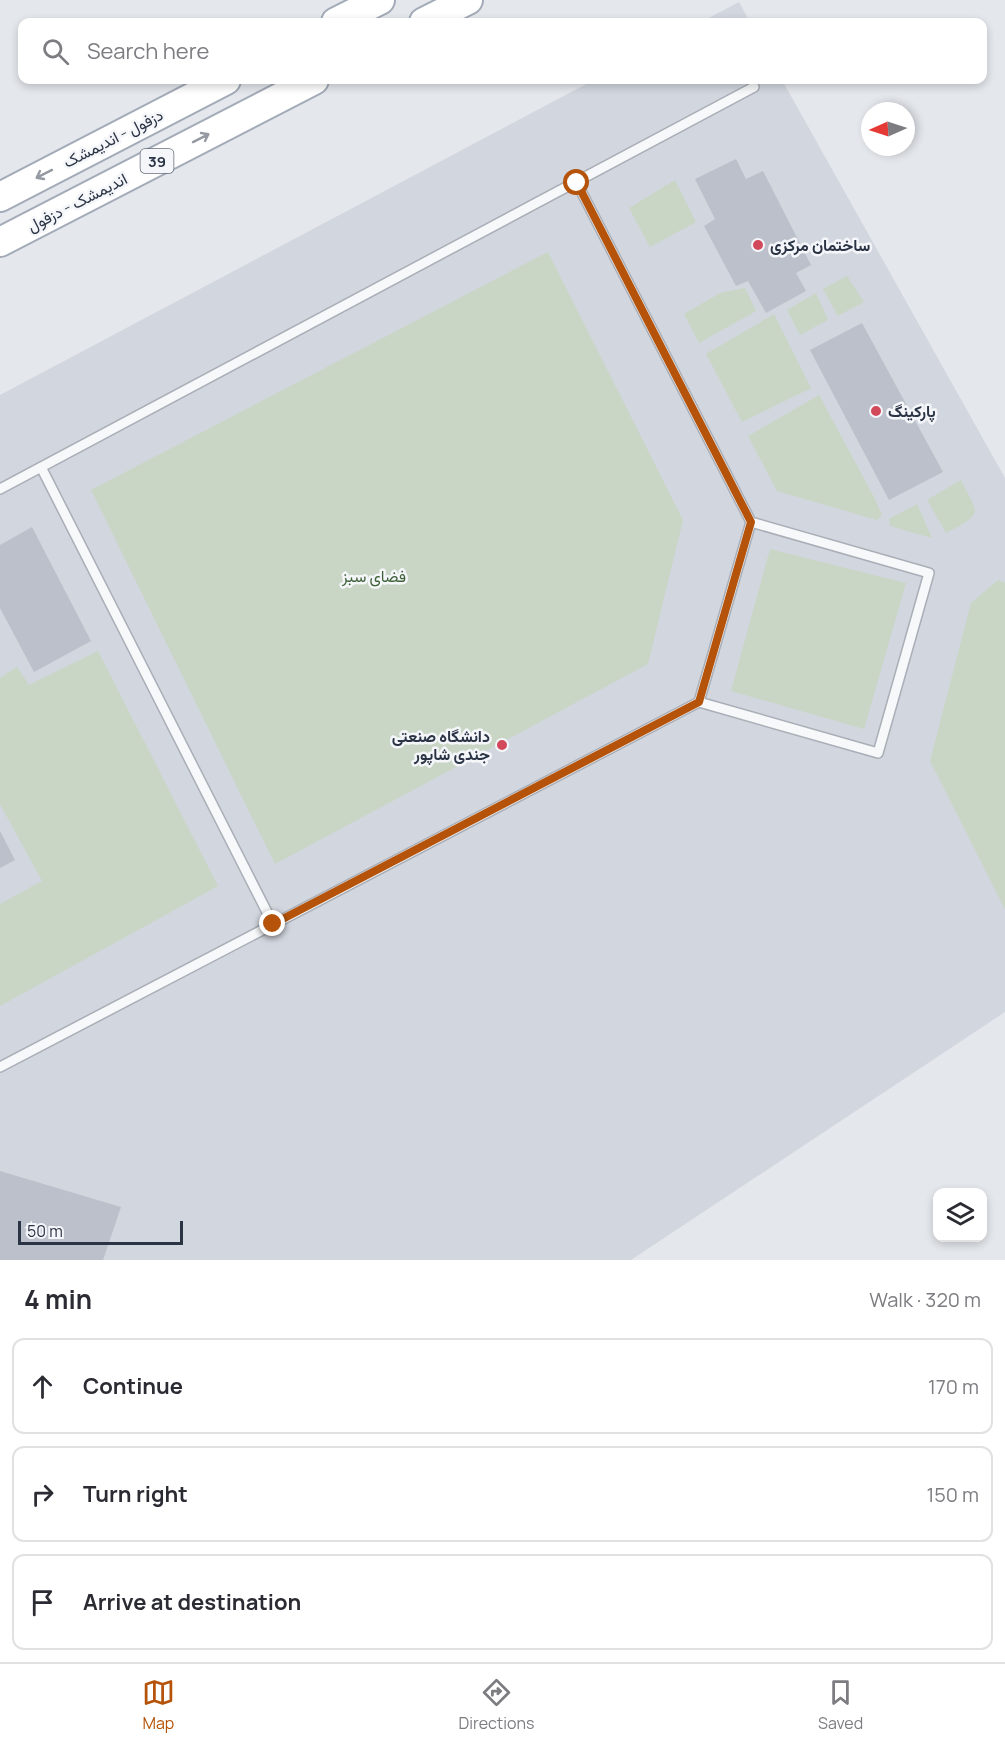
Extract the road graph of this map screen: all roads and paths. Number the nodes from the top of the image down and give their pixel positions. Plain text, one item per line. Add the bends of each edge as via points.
1 (380, 0) edge
2 (468, 0) edge
3 (344, 18) edge
4 (432, 18) edge
5 (218, 84) edge
6 (306, 84) edge
7 (754, 87) dead end
8 (577, 183) junction
9 (0, 197) edge
10 (0, 242) edge
11 (41, 467) junction
12 (0, 489) edge
13 (751, 522) junction
14 (699, 702) junction
15 (273, 924) junction
16 (0, 1067) edge

1 - 3 main road
2 - 4 main road
5 -> 9 main road, دزفول - اندیمشک / 39
10 -> 6 main road, اندیمشک - دزفول / 39
7 - 8 lane
8 - 11 lane
8 - 13 lane
11 - 12 lane
11 - 15 lane
13 - 14 lane
13 - 14 lane via 929,573 878,753
14 - 15 lane
15 - 16 lane

